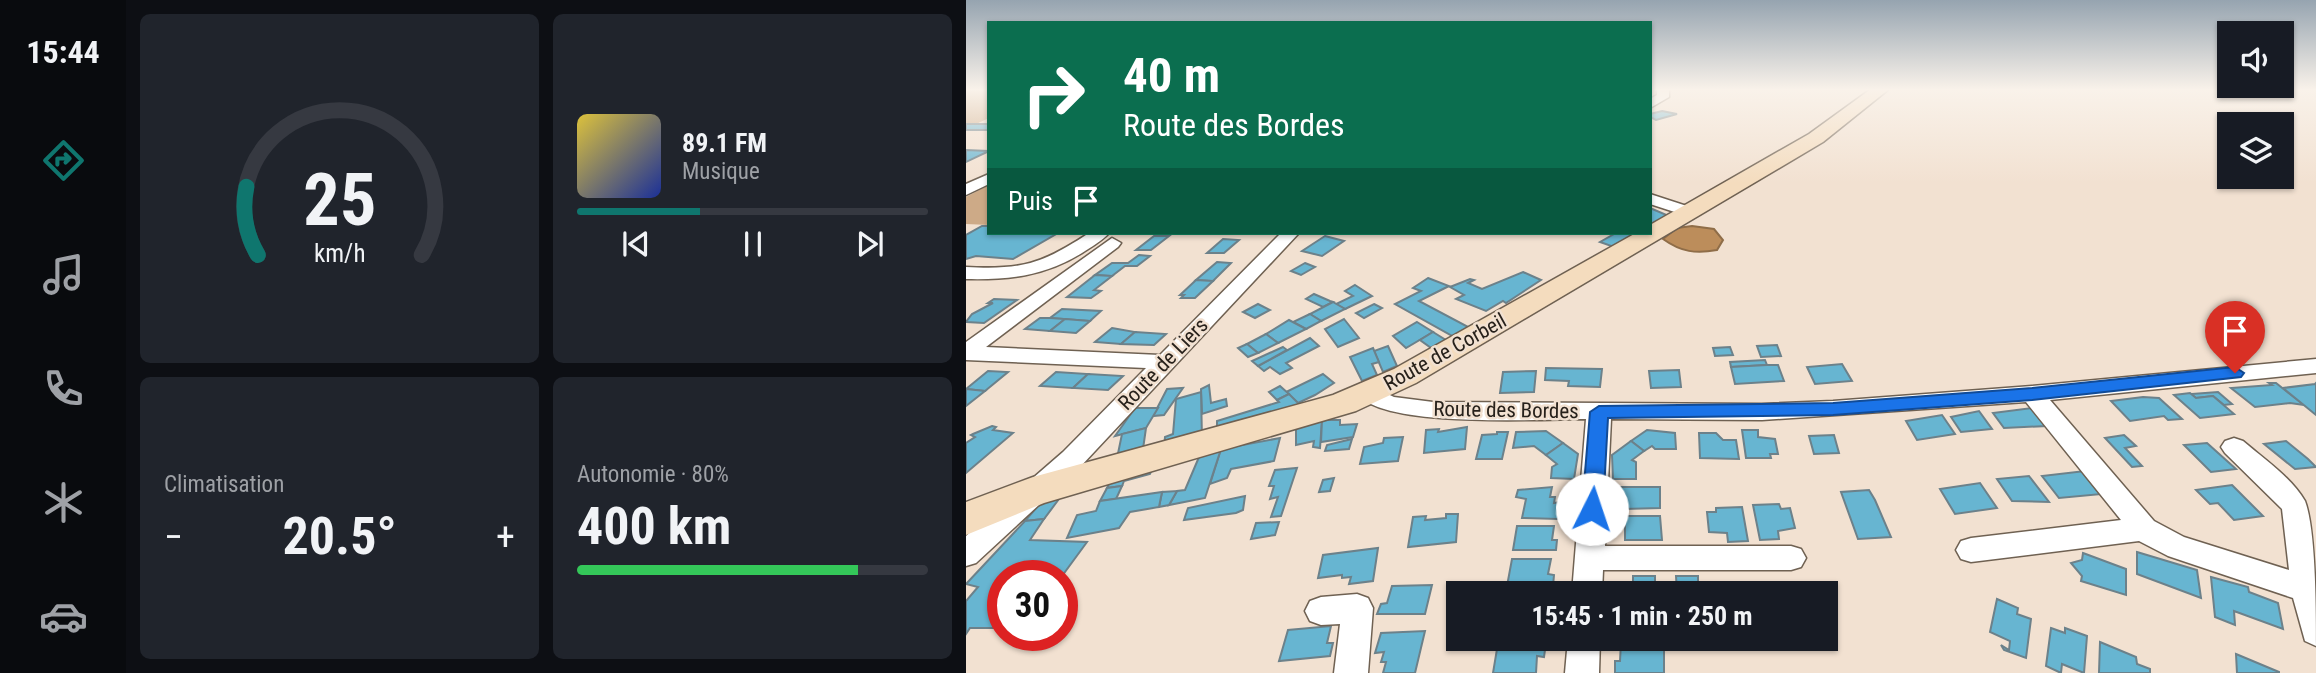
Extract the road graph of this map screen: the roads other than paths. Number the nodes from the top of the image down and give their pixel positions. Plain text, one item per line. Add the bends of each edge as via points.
1 (1839, 120) edge
2 (987, 179) edge
3 (966, 190) edge
4 (1652, 200) edge
5 (1690, 212) junction
6 (1652, 234) edge
7 (1288, 235) edge
8 (1650, 235) edge
9 (1106, 238) edge
10 (966, 273) edge
11 (973, 353) edge
12 (1164, 362) junction
13 (2316, 366) edge
14 (966, 369) edge
15 (1369, 393) junction
16 (2032, 394) junction
17 (1599, 412) junction
18 (2234, 447) dead end
19 (1033, 492) junction
20 (966, 519) edge
21 (2144, 529) junction
22 (1970, 550) dead end
23 (966, 554) edge
24 (1589, 558) junction
25 (1791, 558) dead end
26 (1588, 581) edge
27 (2307, 589) junction
28 (1321, 611) dead end
29 (2316, 631) edge
30 (1583, 651) edge
31 (1351, 673) edge
32 (1582, 673) edge

1 - 5 street, Route de Corbeil
2 - 3 street
4 - 5 street
5 - 6 street, Route de Corbeil
7 - 12 street, Route de Liers
8 - 15 street, Route de Corbeil
9 - 10 street via 1055,264 1030,271
9 - 11 street
11 - 12 street
11 - 14 street
12 - 19 street, Route de Liers via 1072,459
13 - 16 street, Route des Bordes
15 - 17 street, Route des Bordes via 1391,404 1433,410
15 - 19 street, Route de Corbeil via 1290,420
16 - 17 street, Route des Bordes via 1762,412
16 - 21 street
17 - 24 street
18 - 27 street via 2286,494 2295,508
19 - 20 street, Route de Corbeil
19 - 23 street, Route de Liers
21 - 22 street
21 - 27 street via 2158,540
24 - 25 street
24 - 26 street
27 - 29 street
28 - 31 street via 1357,608
30 - 32 street

